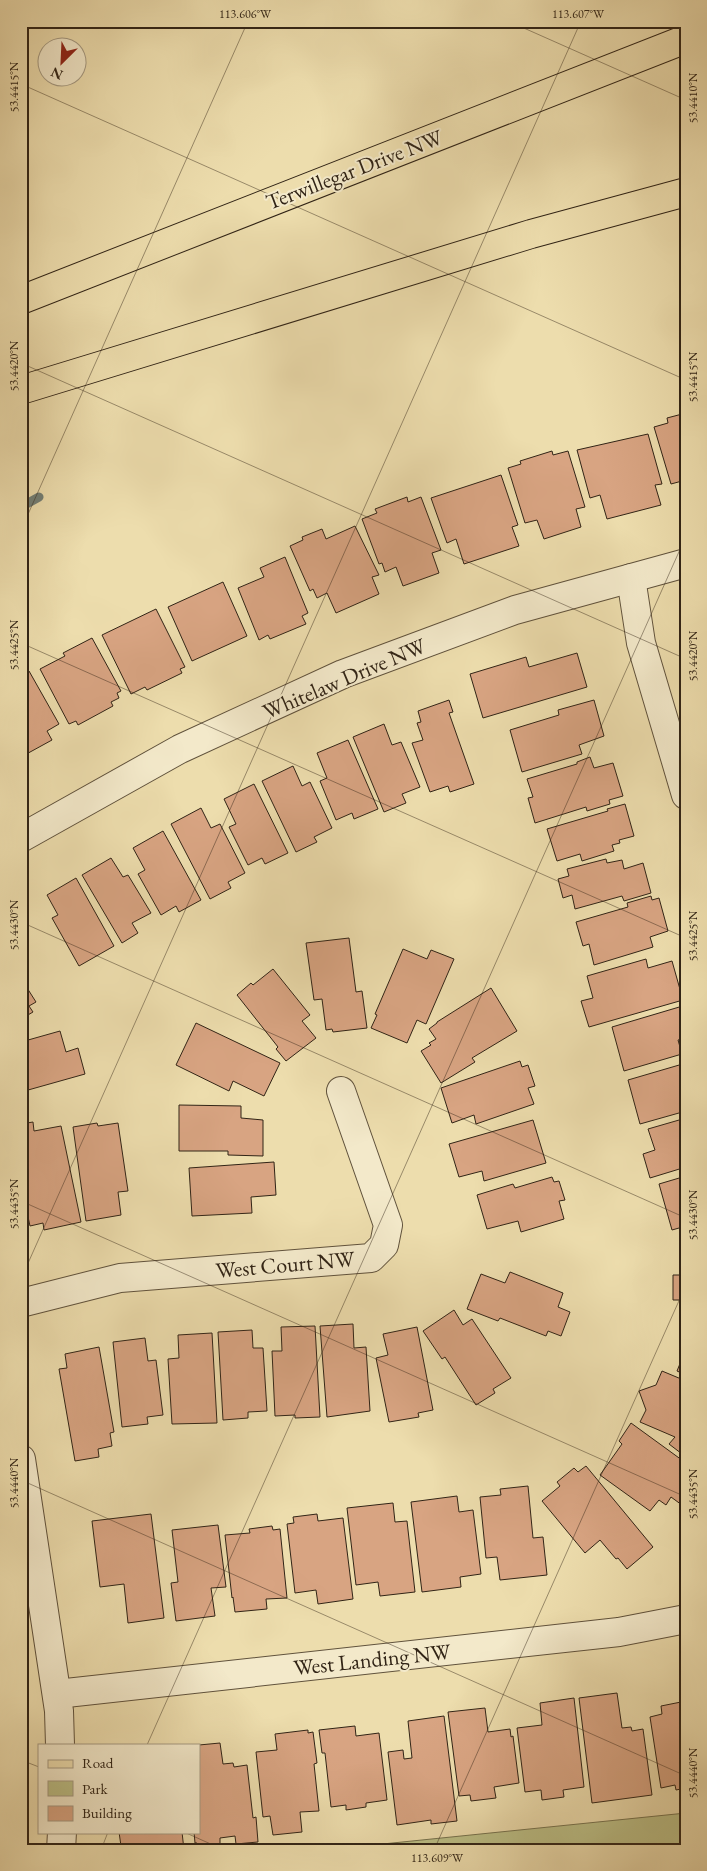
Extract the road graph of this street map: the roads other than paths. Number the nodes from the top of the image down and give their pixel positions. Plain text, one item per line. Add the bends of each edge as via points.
1 (686, 39) edge
2 (686, 192) edge
3 (21, 300) edge
4 (21, 390) edge
5 (686, 563) edge
6 (631, 578) junction
7 (686, 795) edge
8 (21, 838) edge
9 (341, 1091) dead end
10 (21, 1303) edge
11 (21, 1460) edge
12 (686, 1619) edge
13 (57, 1694) junction
14 (60, 1744) edge
15 (62, 1834) edge
16 (61, 1850) edge

1 - 3 main road, Terwillegar Drive NW
2 - 4 main road via 531,234
5 - 6 street, Whitelaw Drive NW
6 - 7 street via 641,643
6 - 8 street, Whitelaw Drive NW via 515,610 343,674 180,749
9 - 10 street, West Court NW via 388,1225 384,1246 371,1258 120,1278
11 - 13 street
12 - 13 street, West Landing NW via 619,1632
13 - 14 street
15 - 16 street

